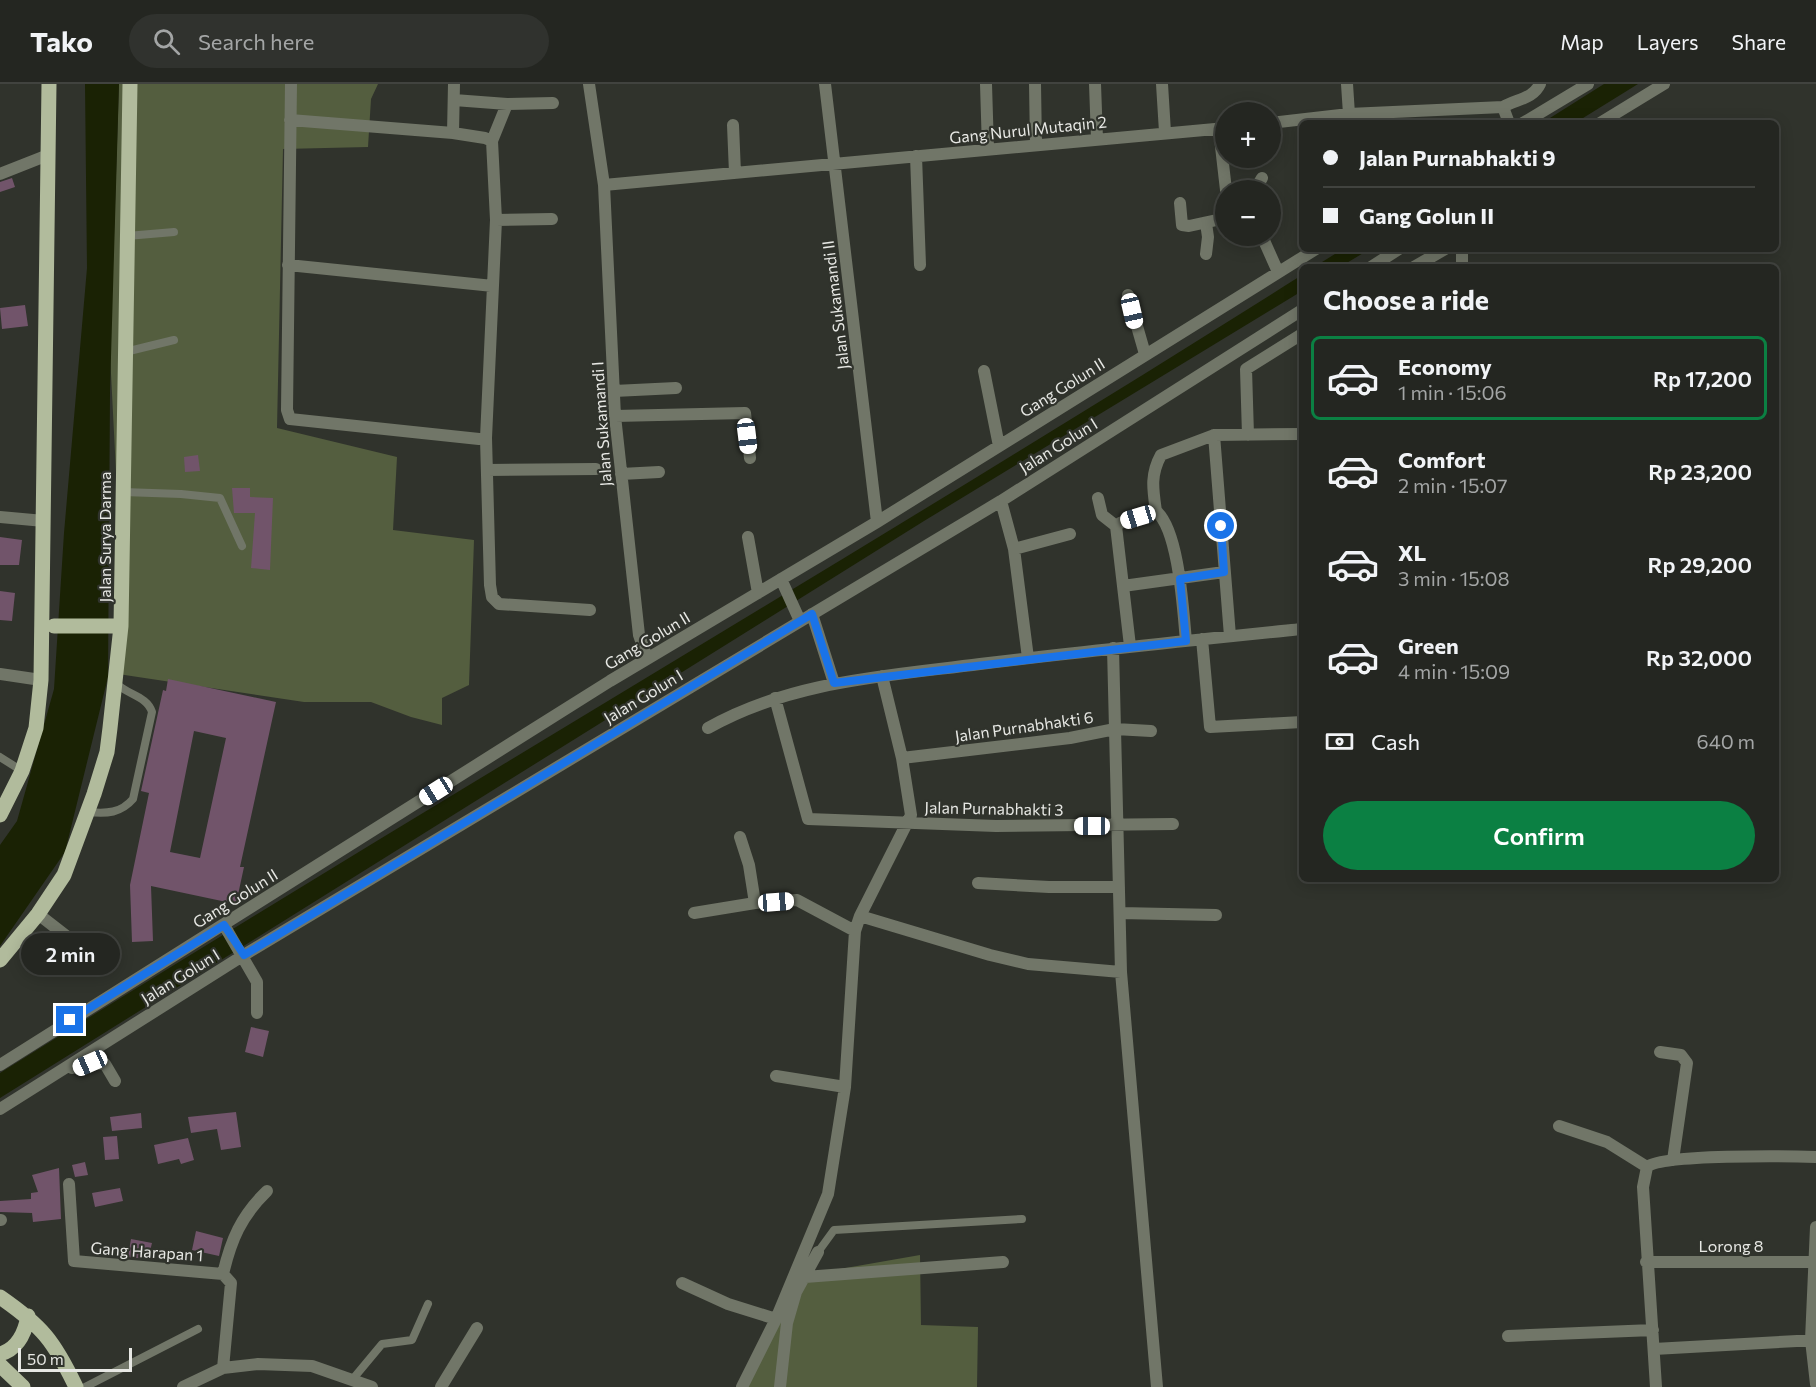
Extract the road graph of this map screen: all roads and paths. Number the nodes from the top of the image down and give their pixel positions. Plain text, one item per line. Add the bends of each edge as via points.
1 (49, 84) edge
2 (130, 84) edge
3 (291, 84) edge
4 (454, 84) edge
5 (590, 84) edge
6 (825, 84) edge
7 (986, 84) edge
8 (1035, 84) edge
9 (1095, 84) edge
10 (1162, 84) edge
11 (1347, 84) edge
12 (1588, 84) edge
13 (1664, 84) edge
14 (1538, 88) edge
15 (454, 100) junction
16 (553, 103) dead end
17 (507, 104) junction
18 (1554, 105) junction
19 (1503, 107) junction
20 (1349, 114) junction
21 (290, 120) junction
22 (1508, 120) edge
23 (1528, 120) edge
24 (1605, 120) edge
25 (1281, 122) edge
26 (733, 125) dead end
27 (1215, 129) edge
28 (1165, 132) junction
29 (453, 133) junction
30 (1096, 139) junction
31 (492, 141) junction
32 (1036, 145) junction
33 (988, 149) junction
34 (48, 155) junction
35 (916, 156) junction
36 (834, 164) junction
37 (735, 173) junction
38 (0, 174) edge
39 (604, 185) junction
40 (1180, 203) dead end
41 (552, 219) dead end
42 (496, 220) junction
43 (1215, 221) edge
44 (1206, 223) junction
45 (174, 232) dead end
46 (127, 236) junction
47 (1266, 246) edge
48 (1311, 252) edge
49 (1394, 252) edge
50 (1440, 252) edge
51 (1206, 254) dead end
52 (1376, 264) edge
53 (1419, 264) edge
54 (288, 265) junction
55 (920, 265) dead end
56 (1278, 272) junction
57 (493, 286) junction
58 (1128, 295) dead end
59 (1299, 312) edge
60 (1299, 336) edge
61 (174, 340) dead end
62 (125, 352) junction
63 (1145, 354) junction
64 (984, 371) dead end
65 (676, 388) dead end
66 (614, 391) junction
67 (615, 416) junction
68 (1299, 434) edge
69 (1214, 435) junction
70 (1248, 435) junction
71 (486, 438) junction
72 (999, 446) junction
73 (750, 458) dead end
74 (596, 469) dead end
75 (487, 470) junction
76 (659, 472) dead end
77 (621, 474) junction
78 (122, 492) junction
79 (1098, 498) dead end
80 (1001, 501) junction
81 (1156, 512) junction
82 (0, 517) edge
83 (44, 520) junction
84 (877, 522) junction
85 (1116, 526) junction
86 (1070, 534) dead end
87 (748, 537) dead end
88 (242, 546) dead end
89 (1014, 549) junction
90 (1224, 572) junction
91 (1180, 579) junction
92 (783, 583) junction
93 (1123, 586) junction
94 (42, 588) junction
95 (758, 593) junction
96 (590, 610) dead end
97 (812, 614) junction
98 (800, 621) junction
99 (56, 626) junction
100 (116, 626) junction
101 (1299, 629) edge
102 (1230, 636) junction
103 (1202, 639) junction
104 (1186, 641) junction
105 (1130, 646) junction
106 (1113, 648) junction
107 (41, 658) junction
108 (647, 658) junction
109 (1028, 658) junction
110 (0, 674) edge
111 (882, 676) junction
112 (41, 680) junction
113 (834, 683) junction
114 (117, 684) junction
115 (776, 698) junction
116 (1299, 722) edge
117 (708, 728) dead end
118 (1114, 729) junction
119 (1151, 731) dead end
120 (0, 757) edge
121 (902, 758) junction
122 (22, 771) junction
123 (88, 812) junction
124 (0, 815) edge
125 (908, 823) junction
126 (1173, 824) dead end
127 (1116, 825) junction
128 (740, 837) dead end
129 (978, 883) dead end
130 (1119, 887) junction
131 (755, 903) junction
132 (694, 913) dead end
133 (1120, 913) junction
134 (38, 914) junction
135 (1216, 915) dead end
136 (860, 916) junction
137 (225, 926) junction
138 (855, 931) junction
139 (242, 953) junction
140 (0, 960) edge
141 (101, 963) dead end
142 (1121, 972) junction
143 (258, 1013) dead end
144 (1660, 1053) dead end
145 (0, 1065) edge
146 (69, 1065) junction
147 (776, 1076) dead end
148 (115, 1081) dead end
149 (845, 1087) junction
150 (0, 1109) edge
151 (1559, 1126) dead end
152 (1816, 1157) edge
153 (1673, 1160) junction
154 (1647, 1167) junction
155 (69, 1184) dead end
156 (267, 1191) dead end
157 (1022, 1219) dead end
158 (1816, 1227) edge
159 (818, 1252) joint
160 (1003, 1262) dead end
161 (1646, 1262) junction
162 (1815, 1262) edge
163 (223, 1274) junction
164 (805, 1277) junction
165 (682, 1283) dead end
166 (0, 1297) edge
167 (428, 1304) dead end
168 (28, 1316) junction
169 (776, 1319) junction
170 (477, 1328) dead end
171 (198, 1329) dead end
172 (1653, 1330) junction
173 (1508, 1336) dead end
174 (1814, 1340) edge
175 (1654, 1349) junction
176 (0, 1354) edge
177 (0, 1365) edge
178 (223, 1368) junction
179 (352, 1380) junction
180 (1816, 1384) edge
181 (23, 1387) edge
182 (76, 1387) edge
183 (85, 1387) edge
184 (183, 1387) edge
185 (372, 1387) edge
186 (441, 1387) edge
187 (742, 1387) edge
188 (780, 1387) edge
189 (1157, 1387) edge
190 (1656, 1387) edge

1 - 34 main road
2 - 46 main road, Jalan Surya Darma
3 - 21 street
4 - 15 street
5 - 39 street, Jalan Sukamandi I
6 - 36 street, Jalan Sukamandi II
7 - 33 street
8 - 32 street
9 - 30 street
10 - 28 street
11 - 20 street
12 - 18 street
13 - 24 street
14 - 18 street via 1543,100
14 - 19 street
15 - 17 street
15 - 29 street
16 - 17 street
17 - 31 street
18 - 23 street
19 - 20 street
19 - 22 street
20 - 25 street
21 - 29 street
21 - 54 street
26 - 37 street
27 - 28 street, Gang Nurul Mutaqin 2
28 - 30 street, Gang Nurul Mutaqin 2
29 - 31 street
30 - 32 street, Gang Nurul Mutaqin 2
31 - 42 street
32 - 33 street, Gang Nurul Mutaqin 2
33 - 35 street, Gang Nurul Mutaqin 2
34 - 38 street
34 - 83 main road
35 - 36 street, Gang Nurul Mutaqin 2
35 - 55 street
36 - 37 street, Gang Nurul Mutaqin 2
36 - 84 street, Jalan Sukamandi II
37 - 39 street, Gang Nurul Mutaqin 2
39 - 66 street, Jalan Sukamandi I
40 - 44 street via 1182,225
41 - 42 street
42 - 57 street
43 - 44 street
44 - 51 street
45 - 46 lane
46 - 62 main road, Jalan Surya Darma
47 - 56 street
48 - 56 street, Gang Golun II
49 - 52 street
50 - 53 street
54 - 57 street
54 - 71 street via 290,419
56 - 63 street, Gang Golun II
57 - 71 street
58 - 63 street
59 - 80 street, Jalan Golun I
60 - 70 street via 1246,369
61 - 62 lane
62 - 78 main road, Jalan Surya Darma
63 - 72 street, Gang Golun II
64 - 72 street
65 - 66 street
66 - 67 street, Jalan Sukamandi I
67 - 73 street via 745,413
67 - 77 street, Jalan Sukamandi I
68 - 70 street
69 - 70 street
69 - 81 street via 1161,455 1152,480
69 - 90 street
71 - 75 street
72 - 84 street, Gang Golun II
74 - 75 street
75 - 96 street via 492,597 499,604
76 - 77 street
77 - 108 street, Jalan Sukamandi I via 639,635
78 - 88 lane via 220,498
78 - 100 main road, Jalan Surya Darma
79 - 85 street via 1102,515
80 - 89 street
80 - 97 street, Jalan Golun I
81 - 85 street
81 - 91 street via 1165,519
82 - 83 street
83 - 94 main road
84 - 92 street, Gang Golun II
85 - 93 street
86 - 89 street
87 - 95 street
89 - 109 street
90 - 91 street
90 - 102 street
91 - 93 street
91 - 104 street
92 - 95 street, Gang Golun II
92 - 98 street
93 - 105 street
94 - 99 main road
94 - 107 main road
95 - 108 street, Gang Golun II
97 - 98 street, Jalan Golun I
97 - 113 street
98 - 139 street, Jalan Golun I
99 - 100 main road
99 - 107 main road
100 - 114 main road, Jalan Surya Darma
101 - 102 street
102 - 103 street
103 - 104 street
103 - 116 street via 1210,727
104 - 105 street
105 - 106 street
106 - 109 street
106 - 118 street
107 - 112 main road
108 - 137 street, Gang Golun II
109 - 111 street
110 - 112 street
111 - 113 street
111 - 121 street
112 - 122 main road via 36,728
113 - 115 street
114 - 123 main road, Jalan Surya Darma via 107,752
114 - 123 lane via 125,693 145,700 152,712 134,799 124,810
115 - 117 street via 740,710
115 - 125 street, Jalan Purnabhakti 3 via 808,819
118 - 119 street, Jalan Purnabhakti 6
118 - 121 street, Jalan Purnabhakti 6
118 - 127 street
120 - 122 lane
121 - 125 street via 911,815
122 - 124 main road
123 - 134 main road, Jalan Surya Darma via 64,875
125 - 127 street, Jalan Purnabhakti 3
125 - 136 street
126 - 127 street, Jalan Purnabhakti 3
127 - 130 street
128 - 131 street
129 - 130 street
130 - 133 street
131 - 132 street
131 - 138 street via 797,900
133 - 135 street
133 - 142 street
134 - 140 main road, Jalan Surya Darma
134 - 141 street
136 - 138 street
136 - 142 street via 1009,959
137 - 139 street
137 - 145 street, Gang Golun II
138 - 149 street
139 - 143 street via 257,982
139 - 146 street, Jalan Golun I
142 - 189 street
144 - 153 street via 1681,1055 1687,1063
146 - 148 street via 78,1068 90,1063 105,1064
146 - 150 street, Jalan Golun I
147 - 149 street
149 - 169 street via 828,1194
151 - 154 street via 1607,1142
152 - 153 street
153 - 154 street
154 - 161 street via 1643,1187
155 - 163 street, Gang Harapan 1 via 74,1261
156 - 163 street via 250,1207 235,1231
157 - 159 lane via 834,1230
158 - 162 street
159 - 164 street
160 - 164 street
161 - 162 street, Lorong 8
161 - 172 street
162 - 174 street
163 - 178 street via 231,1283
164 - 188 street via 787,1323
165 - 169 street via 728,1304
166 - 168 main road
167 - 179 lane via 412,1340 382,1344
168 - 176 main road via 19,1341
168 - 182 main road via 58,1350
169 - 187 street
170 - 186 street
171 - 183 lane
172 - 173 street
172 - 175 street
174 - 175 street
174 - 180 street
175 - 190 street
177 - 181 main road
178 - 179 street via 258,1364 312,1366
178 - 184 street
179 - 185 street

